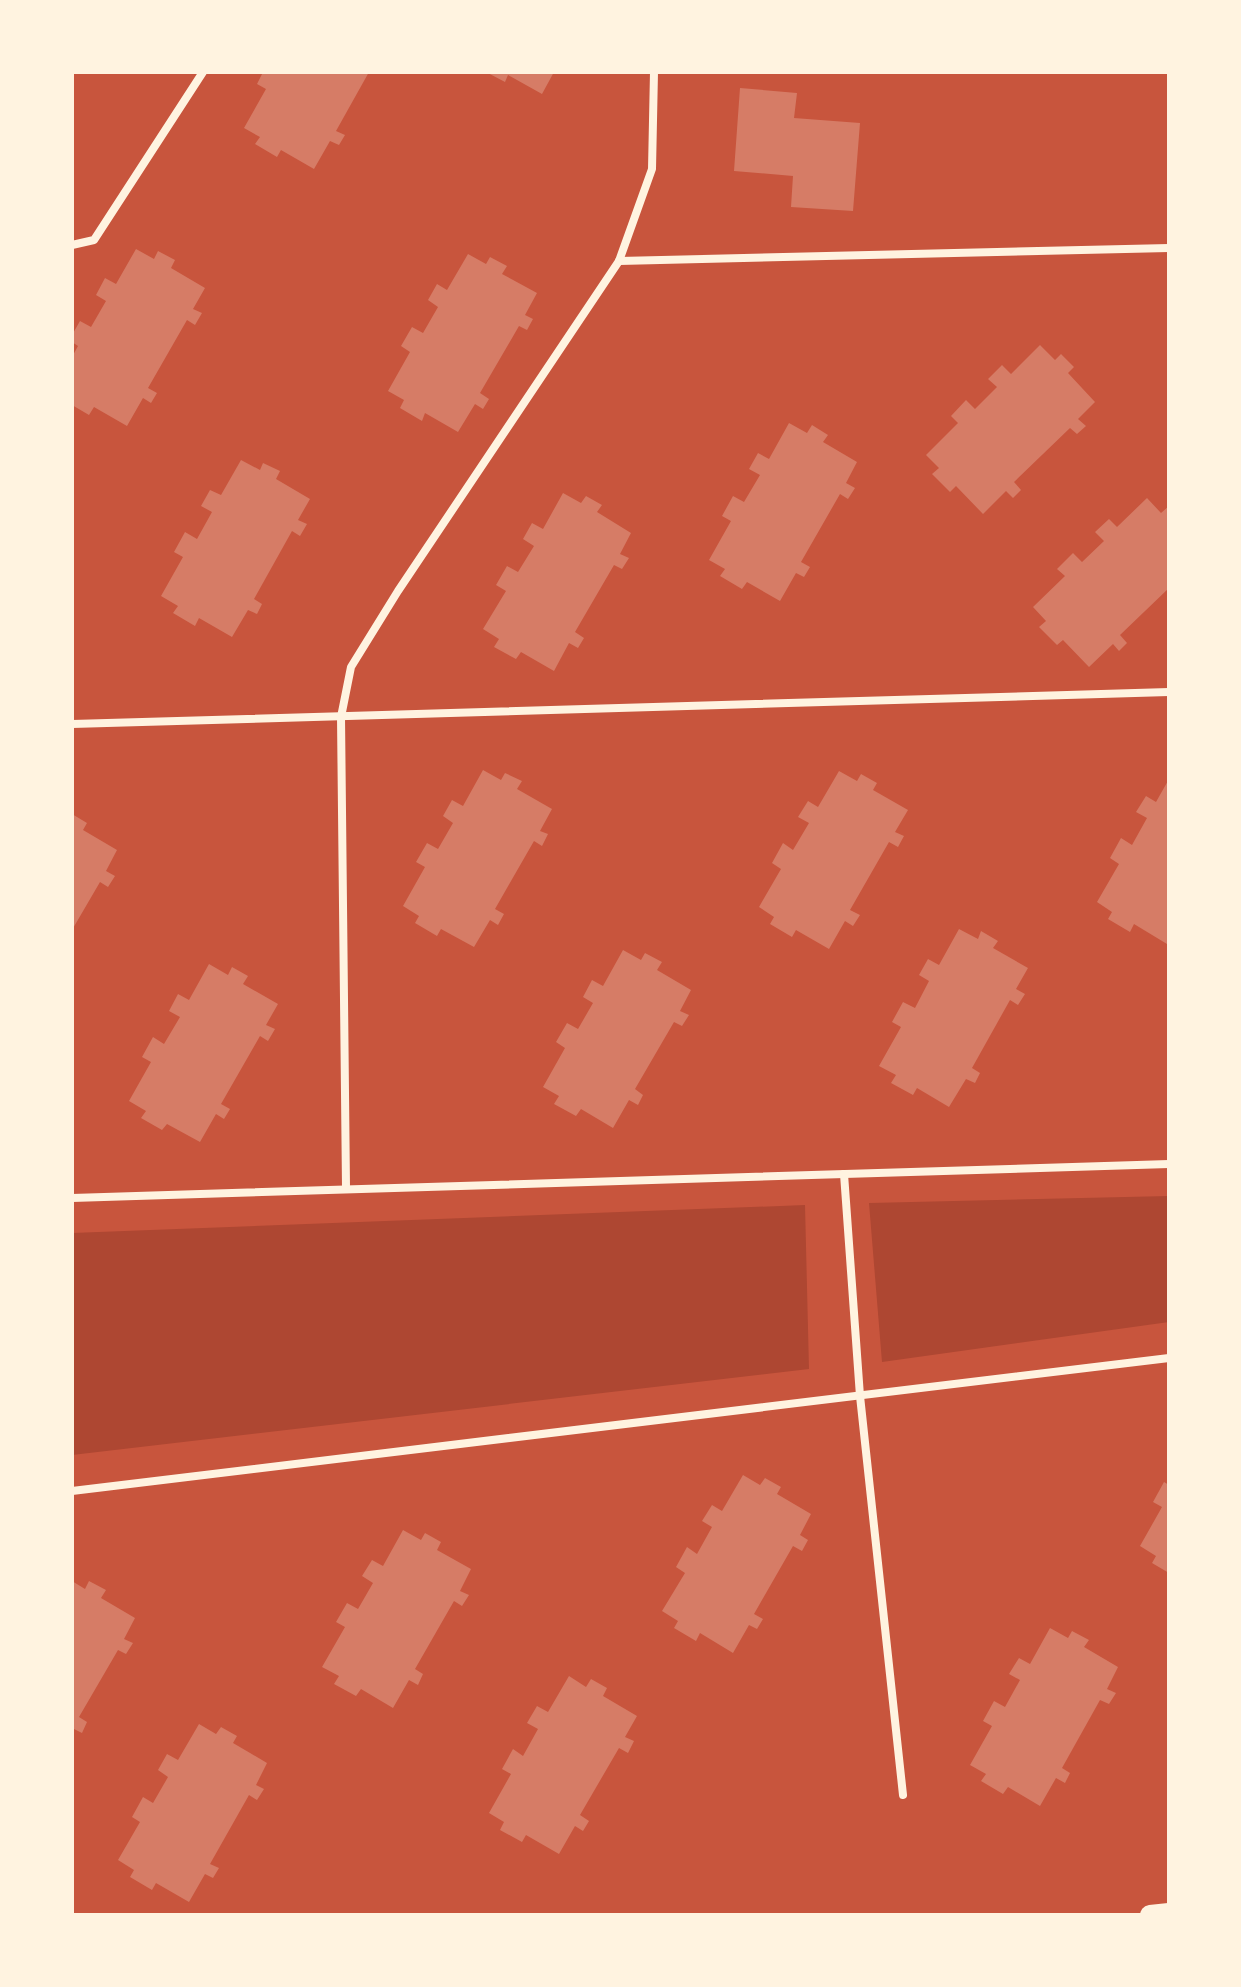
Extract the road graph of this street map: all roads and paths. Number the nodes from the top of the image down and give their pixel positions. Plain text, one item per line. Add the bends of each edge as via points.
1 (203, 72) edge
2 (654, 72) edge
3 (72, 245) edge
4 (1169, 248) edge
5 (619, 261) junction
6 (1169, 692) edge
7 (341, 717) junction
8 (72, 724) edge
9 (1169, 1164) edge
10 (844, 1174) junction
11 (346, 1187) junction
12 (72, 1198) edge
13 (1169, 1358) edge
14 (860, 1396) junction
15 (72, 1491) edge
16 (903, 1795) dead end
17 (1169, 1913) edge
18 (1150, 1915) edge

1 - 3 street via 94,240
2 - 5 street via 652,169
4 - 5 street
5 - 7 street via 382,616 351,667
6 - 7 street
7 - 8 street
7 - 11 street
9 - 10 street
10 - 11 street
10 - 14 street
11 - 12 street
13 - 14 street
14 - 15 street
14 - 16 street
17 - 18 main road

